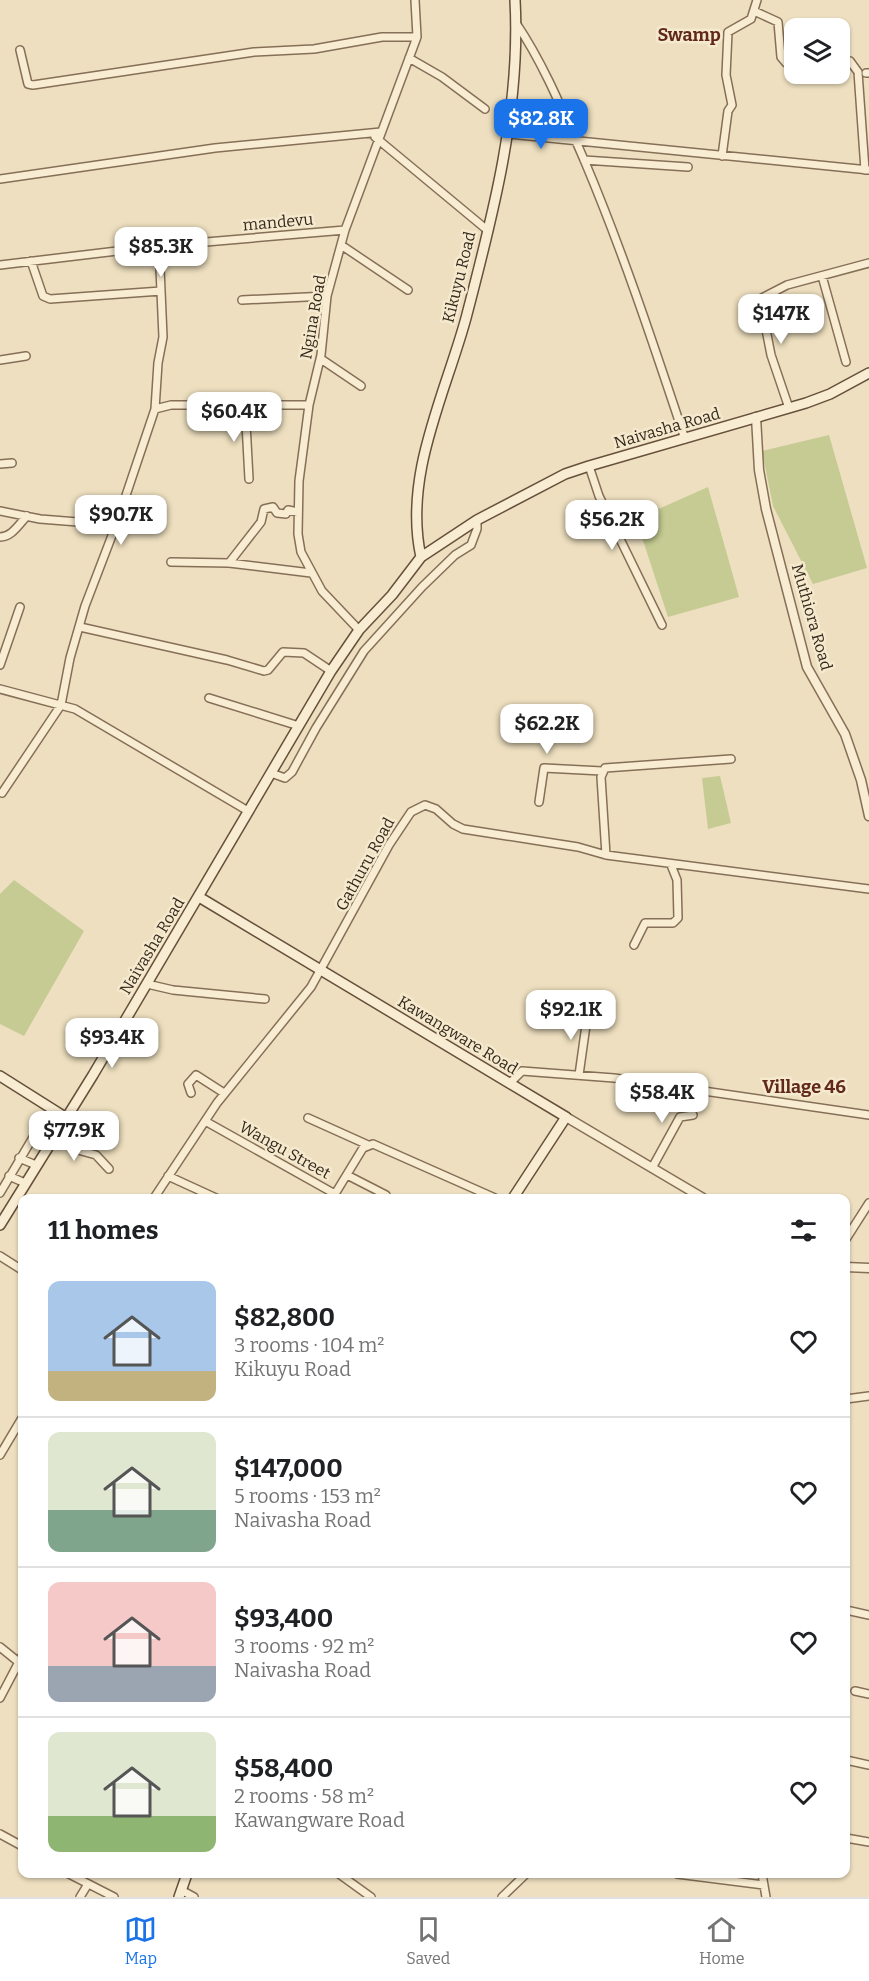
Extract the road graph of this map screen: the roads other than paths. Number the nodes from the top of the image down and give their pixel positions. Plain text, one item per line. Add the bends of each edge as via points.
1 (415, 0) edge
2 (515, 0) edge
3 (757, 0) edge
4 (754, 11) junction
5 (515, 22) junction
6 (417, 36) junction
7 (20, 50) dead end
8 (409, 58) junction
9 (784, 61) edge
10 (850, 61) edge
11 (485, 109) dead end
12 (381, 132) junction
13 (372, 133) junction
14 (509, 134) junction
15 (378, 140) junction
16 (577, 142) junction
17 (722, 156) junction
18 (584, 160) junction
19 (688, 167) dead end
20 (867, 170) edge
21 (0, 179) edge
22 (486, 229) junction
23 (345, 230) junction
24 (341, 245) junction
25 (159, 246) junction
26 (31, 261) junction
27 (869, 263) edge
28 (0, 265) edge
29 (822, 276) junction
30 (408, 290) dead end
31 (161, 291) junction
32 (327, 296) junction
33 (242, 300) dead end
34 (26, 356) dead end
35 (321, 359) junction
36 (0, 360) edge
37 (846, 362) dead end
38 (869, 373) edge
39 (361, 386) dead end
40 (245, 405) junction
41 (309, 405) junction
42 (789, 408) junction
43 (155, 410) junction
44 (756, 417) junction
45 (685, 440) junction
46 (0, 464) edge
47 (12, 464) dead end
48 (589, 466) junction
49 (249, 480) dead end
50 (0, 511) edge
51 (298, 512) junction
52 (27, 516) junction
53 (477, 520) junction
54 (116, 525) junction
55 (0, 537) edge
56 (421, 557) junction
57 (171, 562) dead end
58 (229, 563) junction
59 (311, 573) junction
60 (21, 607) dead end
61 (662, 625) dead end
62 (80, 627) junction
63 (359, 630) junction
64 (0, 666) edge
65 (331, 671) junction
66 (0, 689) edge
67 (209, 698) dead end
68 (61, 705) junction
69 (301, 723) junction
70 (316, 728) junction
71 (732, 759) dead end
72 (602, 771) junction
73 (271, 773) junction
74 (865, 779) edge
75 (2, 793) dead end
76 (539, 801) dead end
77 (248, 811) junction
78 (869, 816) edge
79 (606, 855) junction
80 (671, 865) junction
81 (869, 889) edge
82 (199, 897) junction
83 (634, 945) dead end
84 (319, 970) junction
85 (147, 984) junction
86 (265, 999) dead end
87 (588, 1011) dead end
88 (579, 1075) junction
89 (0, 1076) edge
90 (510, 1083) junction
91 (224, 1093) junction
92 (190, 1094) dead end
93 (693, 1115) dead end
94 (869, 1115) edge
95 (65, 1117) junction
96 (566, 1117) junction
97 (308, 1118) dead end
98 (204, 1121) junction
99 (54, 1135) junction
100 (368, 1145) junction
101 (19, 1158) junction
102 (36, 1165) junction
103 (652, 1168) junction
104 (110, 1169) dead end
105 (9, 1176) junction
106 (168, 1176) junction
107 (346, 1176) junction
108 (25, 1183) junction
109 (0, 1193) edge
110 (18, 1194) edge
111 (157, 1194) edge
112 (207, 1194) edge
113 (331, 1194) edge
114 (335, 1194) edge
115 (384, 1194) edge
116 (486, 1194) edge
117 (516, 1194) edge
118 (696, 1194) edge
119 (18, 1195) edge
120 (869, 1203) edge
121 (0, 1225) edge
122 (850, 1233) edge
123 (0, 1256) edge
124 (18, 1267) edge
125 (850, 1267) edge
126 (869, 1268) edge
127 (869, 1396) edge
128 (850, 1398) edge
129 (18, 1424) edge
130 (1, 1450) edge
131 (850, 1612) edge
132 (869, 1615) edge
133 (0, 1647) edge
134 (18, 1660) edge
135 (18, 1667) edge
136 (855, 1691) dead end
137 (869, 1694) edge
138 (0, 1698) edge
139 (850, 1761) edge
140 (869, 1765) edge
141 (0, 1833) edge
142 (850, 1839) edge
143 (869, 1842) edge
144 (18, 1844) edge
145 (81, 1878) edge
146 (186, 1878) edge
147 (345, 1878) edge
148 (522, 1878) edge
149 (709, 1878) edge
150 (763, 1878) edge
151 (88, 1884) junction
152 (764, 1885) junction
153 (180, 1893) edge
154 (80, 1897) edge
155 (114, 1897) edge
156 (194, 1897) edge
157 (371, 1897) edge
158 (502, 1897) edge
159 (766, 1897) edge

1 - 6 street, Ngina Road
2 - 5 main road, Kikuyu Road
3 - 4 street
4 - 9 street via 778,22
4 - 17 street via 751,19 728,32 726,75 732,105
5 - 14 main road, Kikuyu Road
5 - 16 street via 535,53
6 - 7 street via 254,52 33,85 25,79
6 - 8 street, Ngina Road
8 - 11 street
8 - 12 street, Ngina Road
10 - 20 street via 858,72
12 - 13 street
12 - 15 street, Ngina Road
13 - 15 street
13 - 21 street via 215,148
14 - 16 street
14 - 22 main road, Kikuyu Road
15 - 22 street
15 - 23 street, Ngina Road
16 - 17 street
16 - 18 street
17 - 20 street
18 - 19 street
18 - 45 street via 619,246
22 - 56 main road, Kikuyu Road via 466,318 424,452 416,528
23 - 24 street, Ngina Road
23 - 25 street, mandevu
24 - 30 street
24 - 32 street, Ngina Road
25 - 26 street, mandevu
25 - 31 street
26 - 28 street, mandevu
26 - 31 street via 43,296 50,299
27 - 29 street
29 - 37 street
29 - 42 street via 787,285 760,299 771,355
31 - 43 street via 163,337
32 - 33 street
32 - 35 street, Ngina Road
34 - 36 street
35 - 39 street
35 - 41 street, Ngina Road
38 - 42 main road, Naivasha Road via 831,394
40 - 41 street
40 - 43 street via 171,405
40 - 49 street
41 - 51 street, Ngina Road
42 - 44 main road, Naivasha Road
43 - 54 street
44 - 45 main road, Naivasha Road
44 - 74 street, Muthiora Road via 766,509 807,667
45 - 48 main road, Naivasha Road
46 - 47 street
48 - 53 main road, Naivasha Road via 565,474
48 - 61 street via 598,496
50 - 52 street
51 - 58 street via 288,510 286,514 277,513 273,507 264,509 261,522
51 - 59 street, Ngina Road via 301,552
52 - 54 street
52 - 55 street via 13,532
53 - 56 main road, Naivasha Road
53 - 70 street via 471,544 455,555 377,634
54 - 62 street
56 - 63 main road, Naivasha Road
57 - 58 street
58 - 59 street
59 - 63 street, Ngina Road via 322,591
60 - 64 street
62 - 65 street via 264,671 283,652 300,652
62 - 68 street
63 - 65 main road, Naivasha Road
65 - 69 main road, Naivasha Road
66 - 68 street
67 - 69 street
68 - 75 street
68 - 77 street
69 - 70 street
69 - 73 main road, Naivasha Road
70 - 73 street via 292,772 285,778
71 - 72 street
72 - 76 street via 544,768
72 - 79 street
73 - 77 main road, Naivasha Road
74 - 78 street, Muthiora Road
77 - 82 main road, Naivasha Road
79 - 80 street, Gathuru Road
79 - 84 street, Gathuru Road via 463,829 436,809 417,807 389,845
80 - 81 street, Gathuru Road
80 - 83 street via 677,880 678,918 673,923 645,923
82 - 84 main road, Kawangware Road
82 - 85 main road, Naivasha Road
84 - 90 main road, Kawangware Road
84 - 91 street, Gathuru Road via 300,1002
85 - 86 street
85 - 95 main road, Naivasha Road
87 - 88 street
88 - 90 street via 522,1071
88 - 94 street
89 - 95 main road
90 - 96 main road, Kawangware Road
91 - 92 street via 196,1075 188,1084
91 - 98 street, Gathuru Road
93 - 103 street via 680,1117
95 - 99 main road, Naivasha Road
96 - 103 street, Kawangware Road
96 - 117 main road
97 - 100 street
98 - 106 street, Gathuru Road
98 - 113 street, Wangu Street
99 - 101 street via 38,1129
99 - 102 main road, Naivasha Road
99 - 104 street via 78,1150 96,1155
100 - 107 street, Wangu Street
100 - 116 street via 381,1146
101 - 102 street
101 - 105 street
102 - 108 main road, Naivasha Road
103 - 118 street, Kawangware Road
105 - 108 street
105 - 109 street
106 - 111 street, Gathuru Road
106 - 112 street
107 - 114 street, Wangu Street
107 - 115 street
108 - 110 main road, Naivasha Road
119 - 121 main road, Naivasha Road
120 - 122 street
123 - 124 street
125 - 126 street
127 - 128 street
129 - 130 street
131 - 132 street
133 - 134 street
135 - 138 street
136 - 137 street
139 - 140 street
141 - 144 street
142 - 143 street
145 - 151 street
146 - 153 main road
147 - 157 street
148 - 158 street
149 - 152 street
150 - 152 street
151 - 154 street
151 - 155 street
152 - 159 street
153 - 156 street

